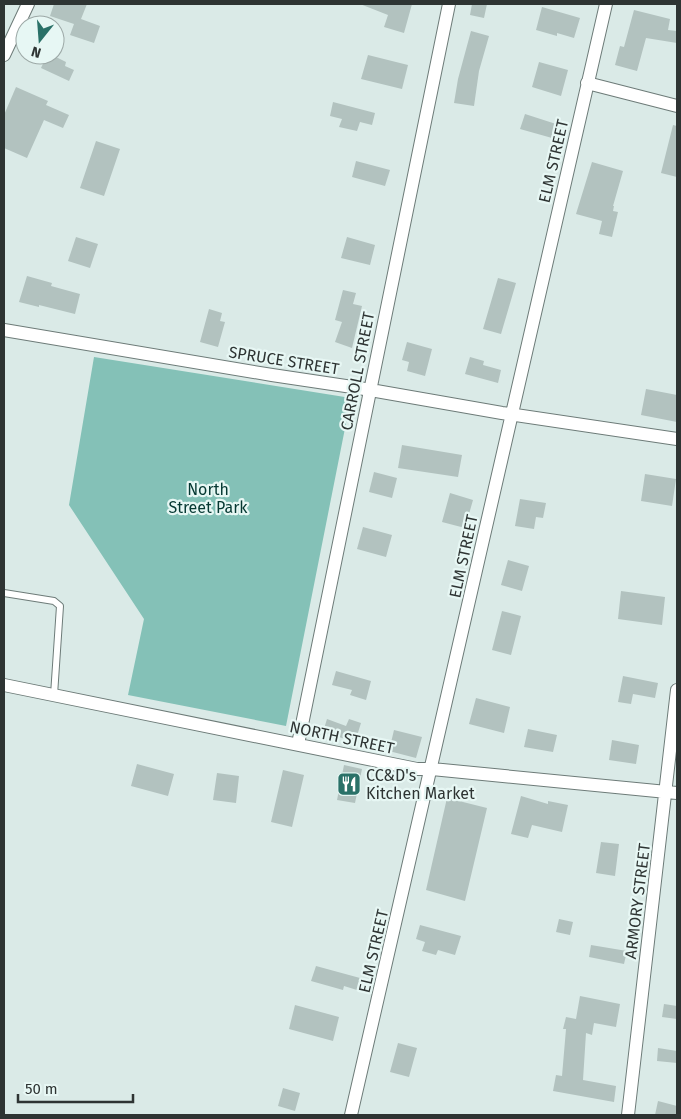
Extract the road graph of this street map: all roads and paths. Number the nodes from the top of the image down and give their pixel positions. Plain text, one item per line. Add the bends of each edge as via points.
1 (28, 4) edge
2 (449, 4) edge
3 (606, 4) edge
4 (4, 55) edge
5 (587, 83) junction
6 (677, 106) edge
7 (4, 330) edge
8 (370, 391) junction
9 (510, 415) junction
10 (677, 440) edge
11 (4, 593) edge
12 (4, 685) edge
13 (677, 690) edge
14 (54, 695) junction
15 (298, 744) junction
16 (432, 769) junction
17 (672, 793) edge
18 (351, 1115) edge
19 (628, 1115) edge

1 - 4 street
2 - 8 street, CARROLL STREET
3 - 5 street, ELM STREET
5 - 6 street
5 - 9 street, ELM STREET
7 - 8 street, SPRUCE STREET
8 - 9 street, SPRUCE STREET
8 - 15 street, CARROLL STREET
9 - 10 street, SPRUCE STREET
9 - 16 street, ELM STREET
11 - 14 lane via 54,601 60,606
12 - 14 street, NORTH STREET
13 - 17 street, ARMORY STREET
14 - 15 street, NORTH STREET
15 - 16 street, NORTH STREET via 417,769
16 - 17 street, NORTH STREET
16 - 18 street, ELM STREET
17 - 19 street, ARMORY STREET

